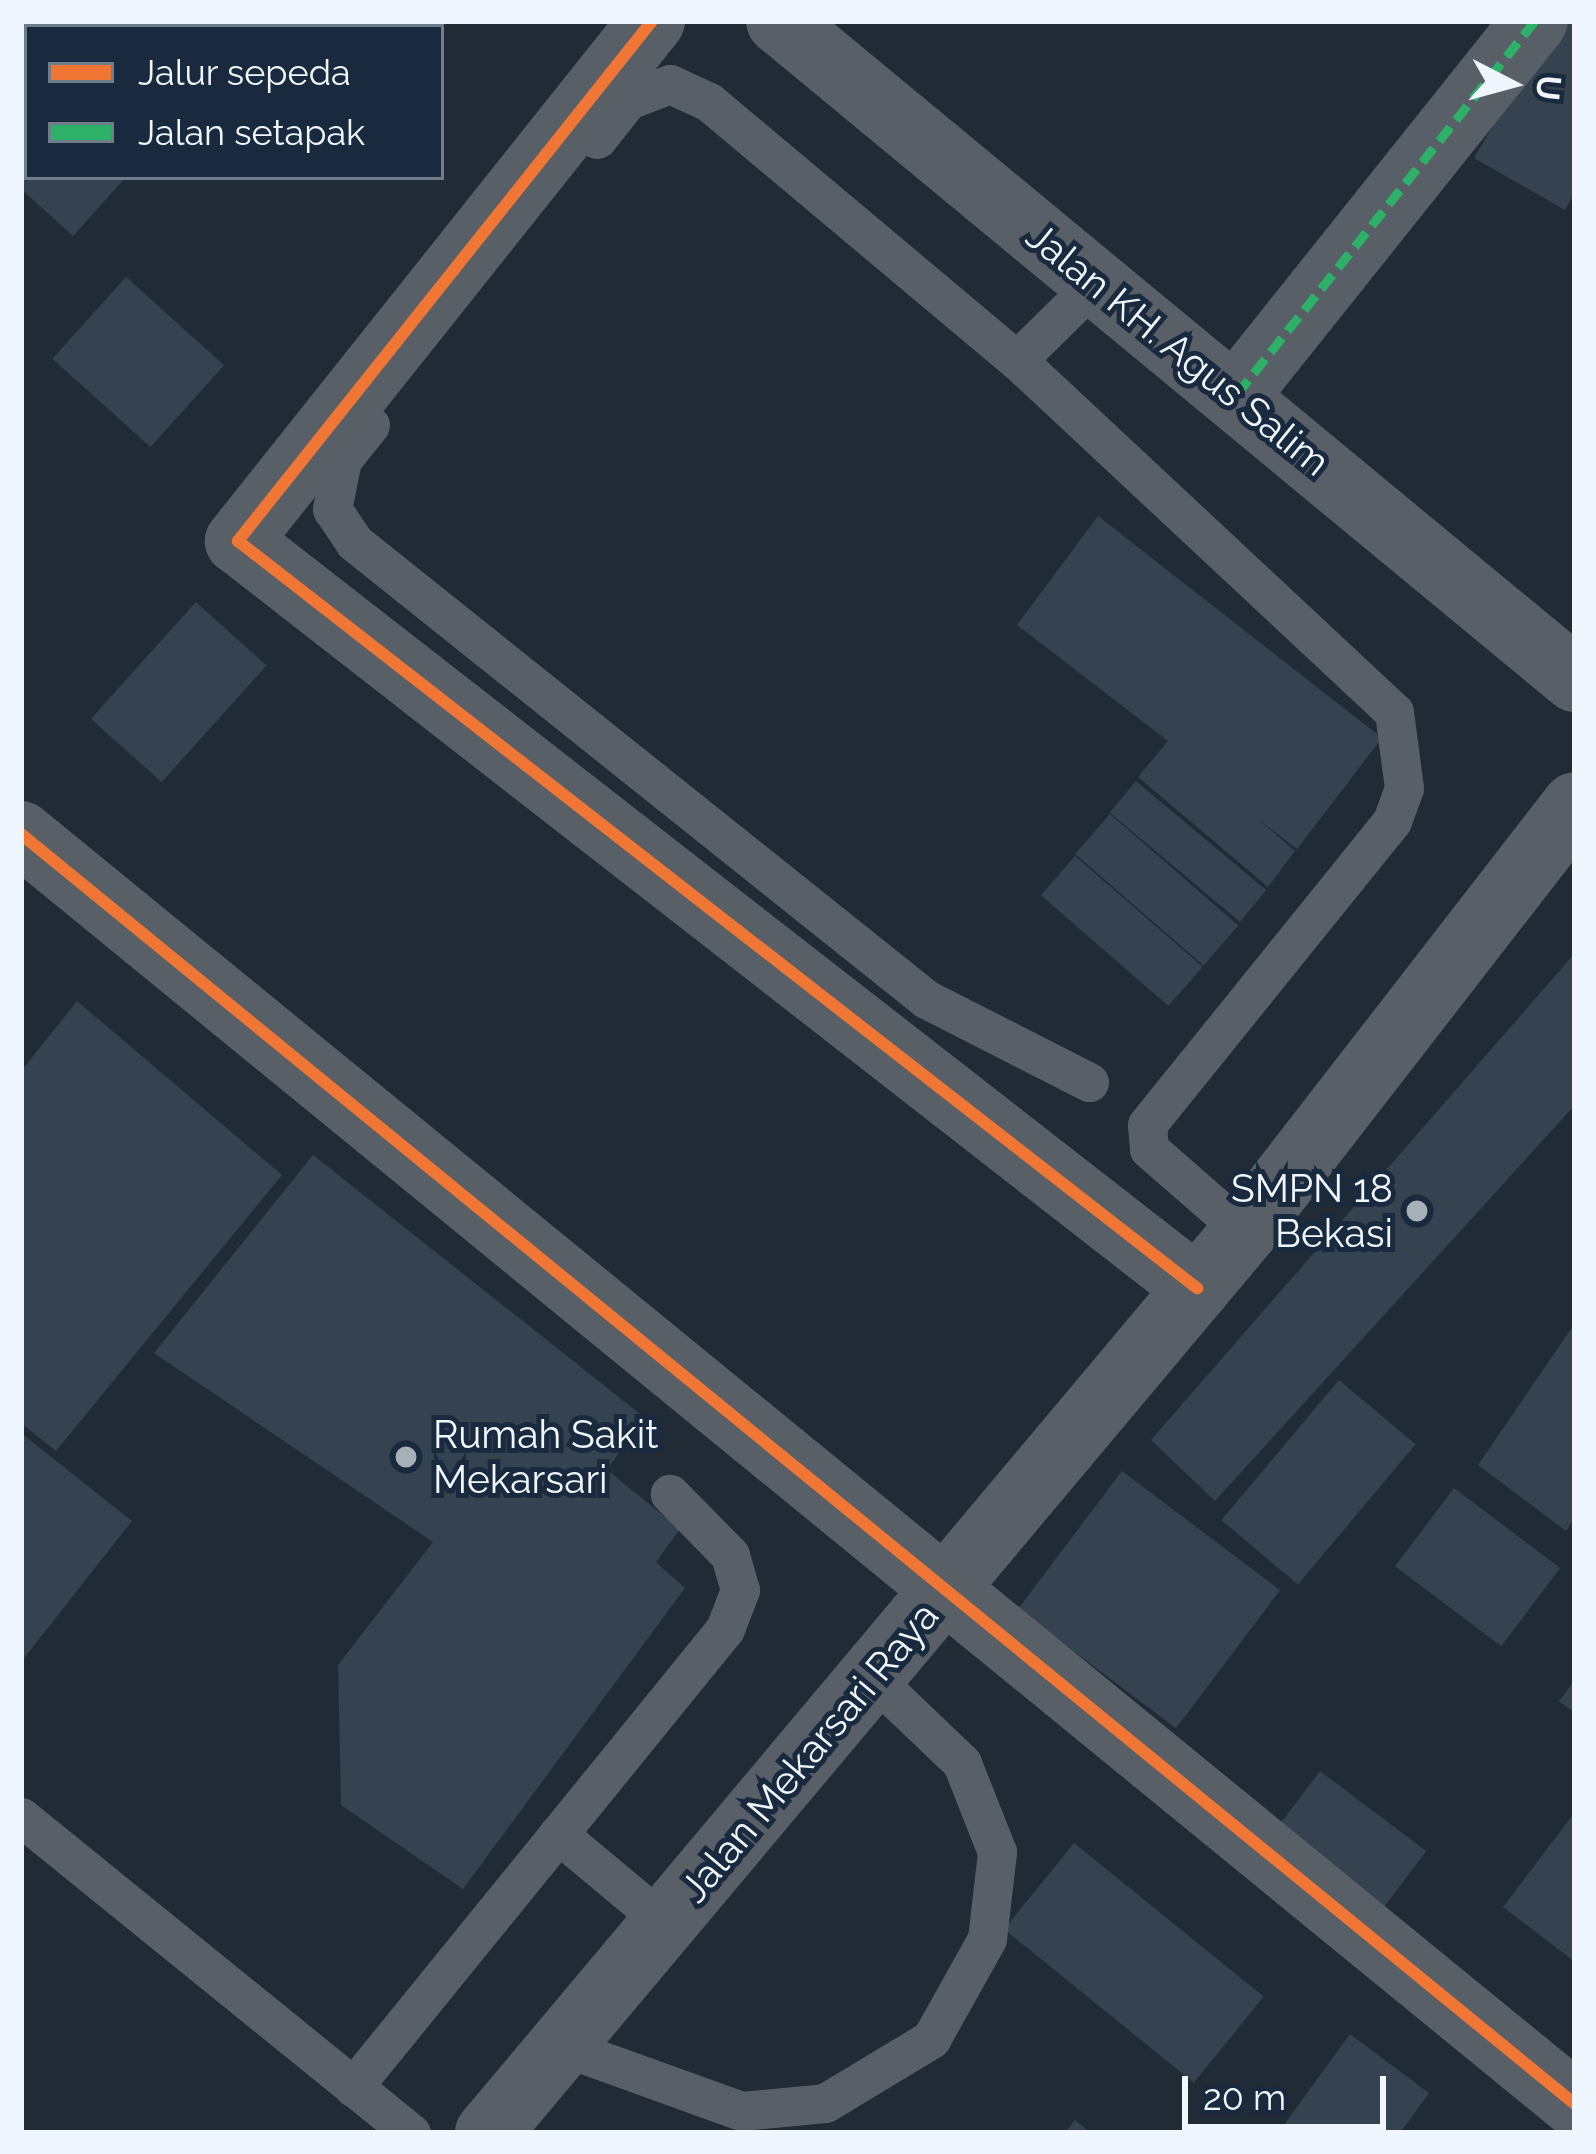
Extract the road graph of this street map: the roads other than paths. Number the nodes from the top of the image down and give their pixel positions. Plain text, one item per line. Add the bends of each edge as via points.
1 (652, 21) edge
2 (779, 21) edge
3 (1535, 21) edge
4 (1095, 283) junction
5 (1017, 360) junction
6 (1237, 394) junction
7 (1575, 679) edge
8 (1575, 806) edge
9 (21, 834) edge
10 (1089, 1082) dead end
11 (1244, 1232) junction
12 (1197, 1288) junction
13 (670, 1494) dead end
14 (948, 1586) junction
15 (872, 1676) junction
16 (21, 1816) edge
17 (559, 1834) junction
18 (665, 1923) junction
19 (561, 2046) junction
20 (352, 2086) junction
21 (1575, 2104) edge
22 (510, 2125) edge
23 (411, 2133) edge

1 - 12 street via 238,541
2 - 4 street, Jalan KH. Agus Salim
3 - 6 street
4 - 5 lane
4 - 6 street, Jalan KH. Agus Salim
5 - 10 lane via 709,102 670,84 628,100 342,460 332,509 354,542 759,876 926,999
5 - 11 lane via 1371,685 1394,712 1404,750 1392,821 1148,1125 1149,1149
6 - 7 street, Jalan KH. Agus Salim
8 - 11 street, Jalan Mekarsari Raya
9 - 14 street
11 - 12 street, Jalan Mekarsari Raya
12 - 14 street, Jalan Mekarsari Raya
13 - 17 lane via 730,1555 740,1590 725,1629
14 - 15 street, Jalan Mekarsari Raya
14 - 21 street
15 - 18 street, Jalan Mekarsari Raya
15 - 19 lane via 962,1763 997,1852 987,1939 931,2039 825,2103 742,2110
16 - 20 lane
17 - 18 lane
17 - 20 lane
18 - 19 street, Jalan Mekarsari Raya
19 - 22 street, Jalan Mekarsari Raya
20 - 23 lane

